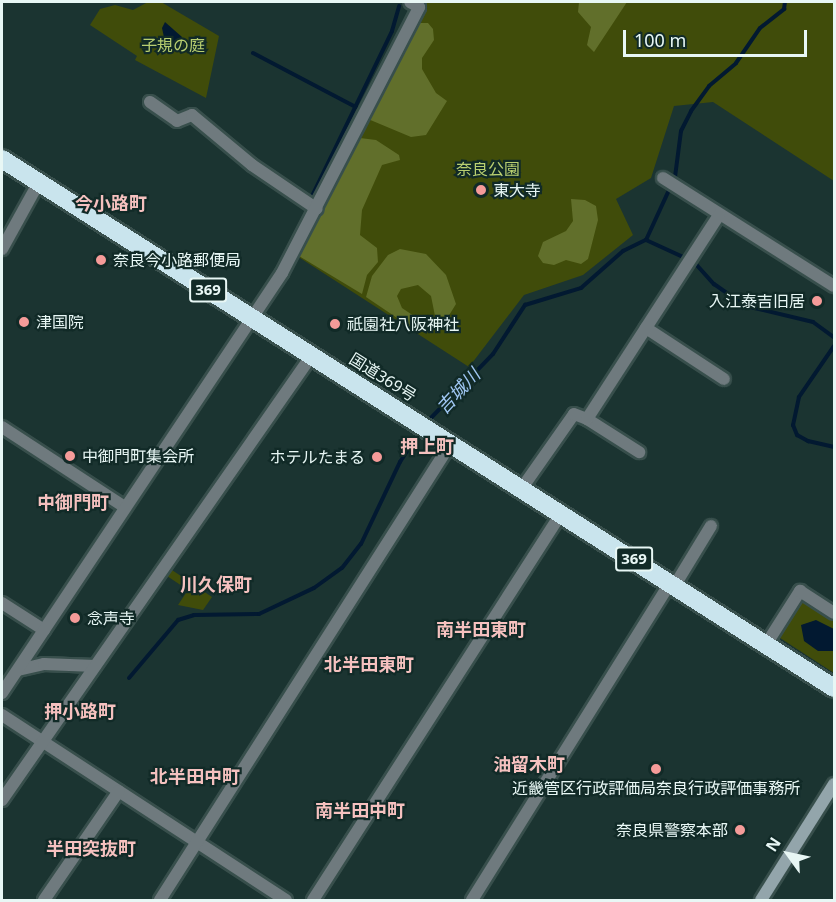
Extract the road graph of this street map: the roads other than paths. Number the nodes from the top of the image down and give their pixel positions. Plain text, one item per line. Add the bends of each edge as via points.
1 (417, 3) edge
2 (150, 102) dead end
3 (2, 159) edge
4 (39, 182) junction
5 (670, 182) dead end
6 (317, 209) junction
7 (719, 215) junction
8 (2, 249) edge
9 (834, 286) edge
10 (251, 317) junction
11 (646, 328) junction
12 (312, 355) junction
13 (724, 379) dead end
14 (587, 419) junction
15 (2, 427) edge
16 (451, 443) junction
17 (639, 452) dead end
18 (522, 488) junction
19 (123, 506) junction
20 (561, 513) junction
21 (711, 526) dead end
22 (673, 584) junction
23 (2, 603) edge
24 (834, 613) edge
25 (44, 630) junction
26 (767, 643) junction
27 (95, 666) junction
28 (18, 670) junction
29 (834, 688) edge
30 (2, 693) edge
31 (2, 715) edge
32 (42, 742) junction
33 (834, 784) edge
34 (119, 791) junction
35 (2, 800) edge
36 (197, 844) junction
37 (44, 900) edge
38 (160, 900) edge
39 (286, 900) edge
40 (313, 900) edge
41 (472, 900) edge
42 (761, 900) edge

1 - 6 street
2 - 6 street via 177,121 192,115 252,165
3 - 4 highway, 国道369号 / 369
4 - 8 street
4 - 10 highway, 国道369号 / 369
5 - 7 street
6 - 10 street via 282,273
7 - 9 street
7 - 11 street
10 - 12 highway, 国道369号 / 369
10 - 19 street
11 - 13 street
11 - 14 street
12 - 16 highway, 国道369号 / 369
12 - 27 street
14 - 17 street
14 - 18 street via 574,414
15 - 19 street
16 - 18 highway, 国道369号 / 369
16 - 36 street
18 - 20 highway, 国道369号 / 369
19 - 25 street
20 - 22 highway, 国道369号 / 369
20 - 40 street
21 - 22 street
22 - 26 highway, 国道369号 / 369
22 - 41 street
23 - 25 street
24 - 26 street via 800,591
25 - 28 street
26 - 29 highway, 国道369号 / 369
27 - 28 street via 44,664
27 - 32 street
28 - 30 street
31 - 32 street
32 - 34 street
32 - 35 street
33 - 42 street
34 - 36 street
34 - 37 street
36 - 38 street
36 - 39 street

